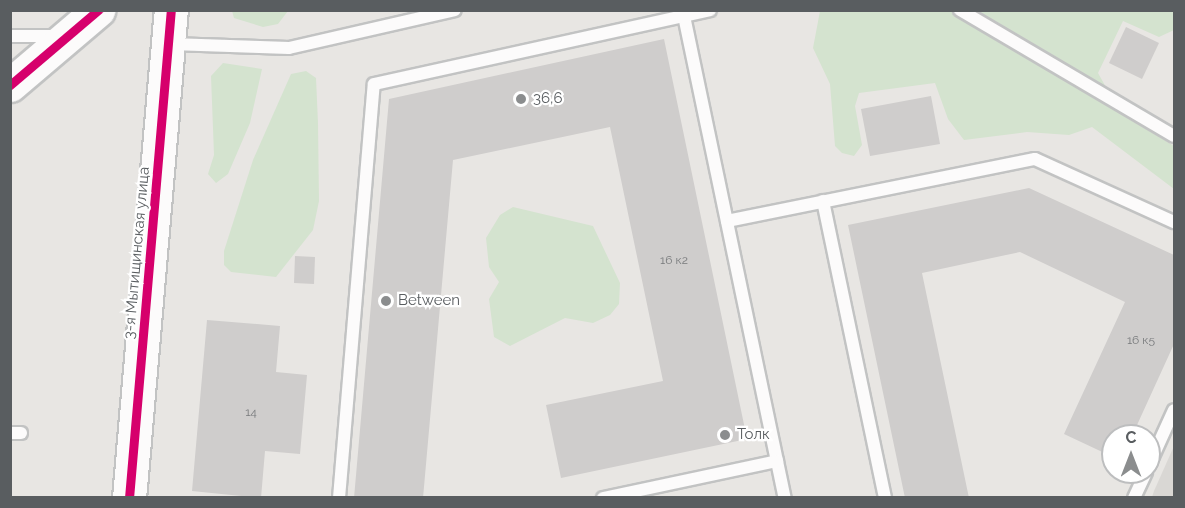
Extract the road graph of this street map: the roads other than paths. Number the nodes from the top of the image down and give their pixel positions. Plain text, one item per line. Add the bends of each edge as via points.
1 (98, 10) edge
2 (171, 10) edge
3 (455, 10) edge
4 (710, 10) edge
5 (960, 10) edge
6 (684, 16) junction
7 (10, 36) edge
8 (68, 37) junction
9 (170, 44) junction
10 (10, 85) edge
11 (1174, 136) edge
12 (823, 201) junction
13 (727, 221) junction
14 (1174, 222) edge
15 (1174, 410) edge
16 (1161, 437) edge
17 (777, 461) junction
18 (1140, 484) edge
19 (129, 498) edge
20 (339, 498) edge
21 (603, 498) edge
22 (785, 498) edge
23 (885, 498) edge
24 (1134, 498) edge

1 - 8 street
2 - 9 street, 3-я Мытищинская улица
3 - 9 lane via 289,48
4 - 6 lane
5 - 11 lane
6 - 13 lane
6 - 20 lane via 374,84
7 - 8 lane
8 - 10 street
9 - 19 street, 3-я Мытищинская улица
12 - 13 lane
12 - 14 lane via 1035,159
12 - 23 lane
13 - 17 lane
15 - 16 lane
17 - 21 lane
17 - 22 lane
18 - 24 lane

